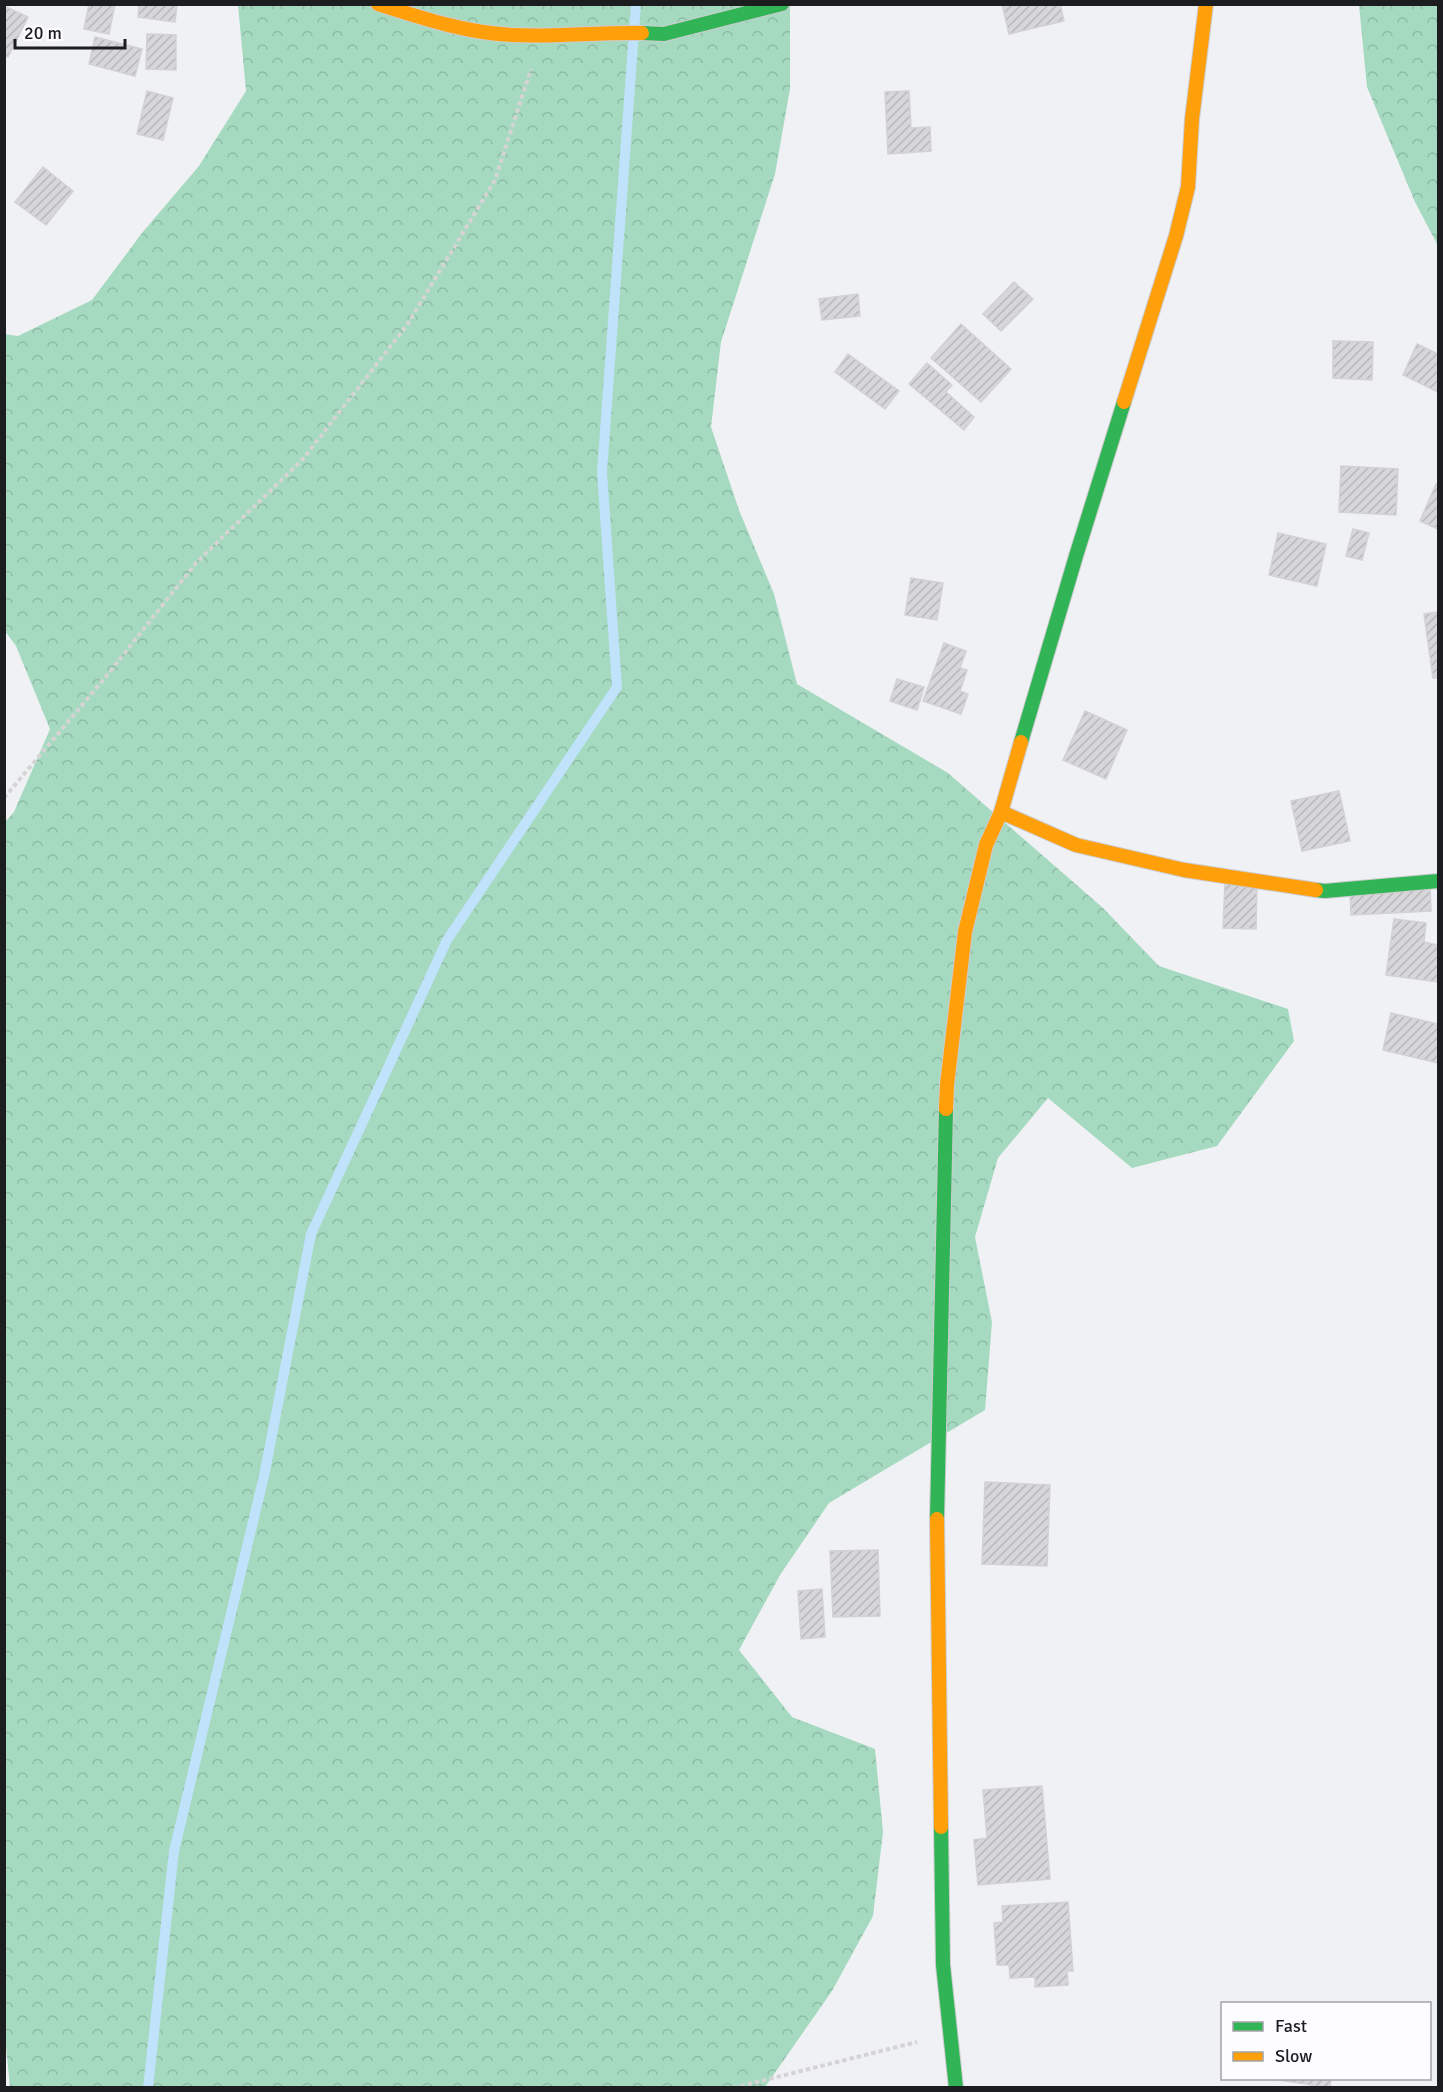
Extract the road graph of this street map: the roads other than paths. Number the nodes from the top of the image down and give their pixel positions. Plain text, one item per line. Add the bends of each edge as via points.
1 (378, 4) edge
2 (782, 4) edge
3 (1206, 4) edge
4 (1001, 812) junction
5 (1438, 881) edge
6 (956, 2088) edge

1 - 2 street via 448,26 541,36 664,34
3 - 4 street via 1188,187 1176,236
4 - 5 street via 1076,845 1184,870 1325,891
4 - 6 street via 986,845 964,932 947,1085 937,1499 943,1965

